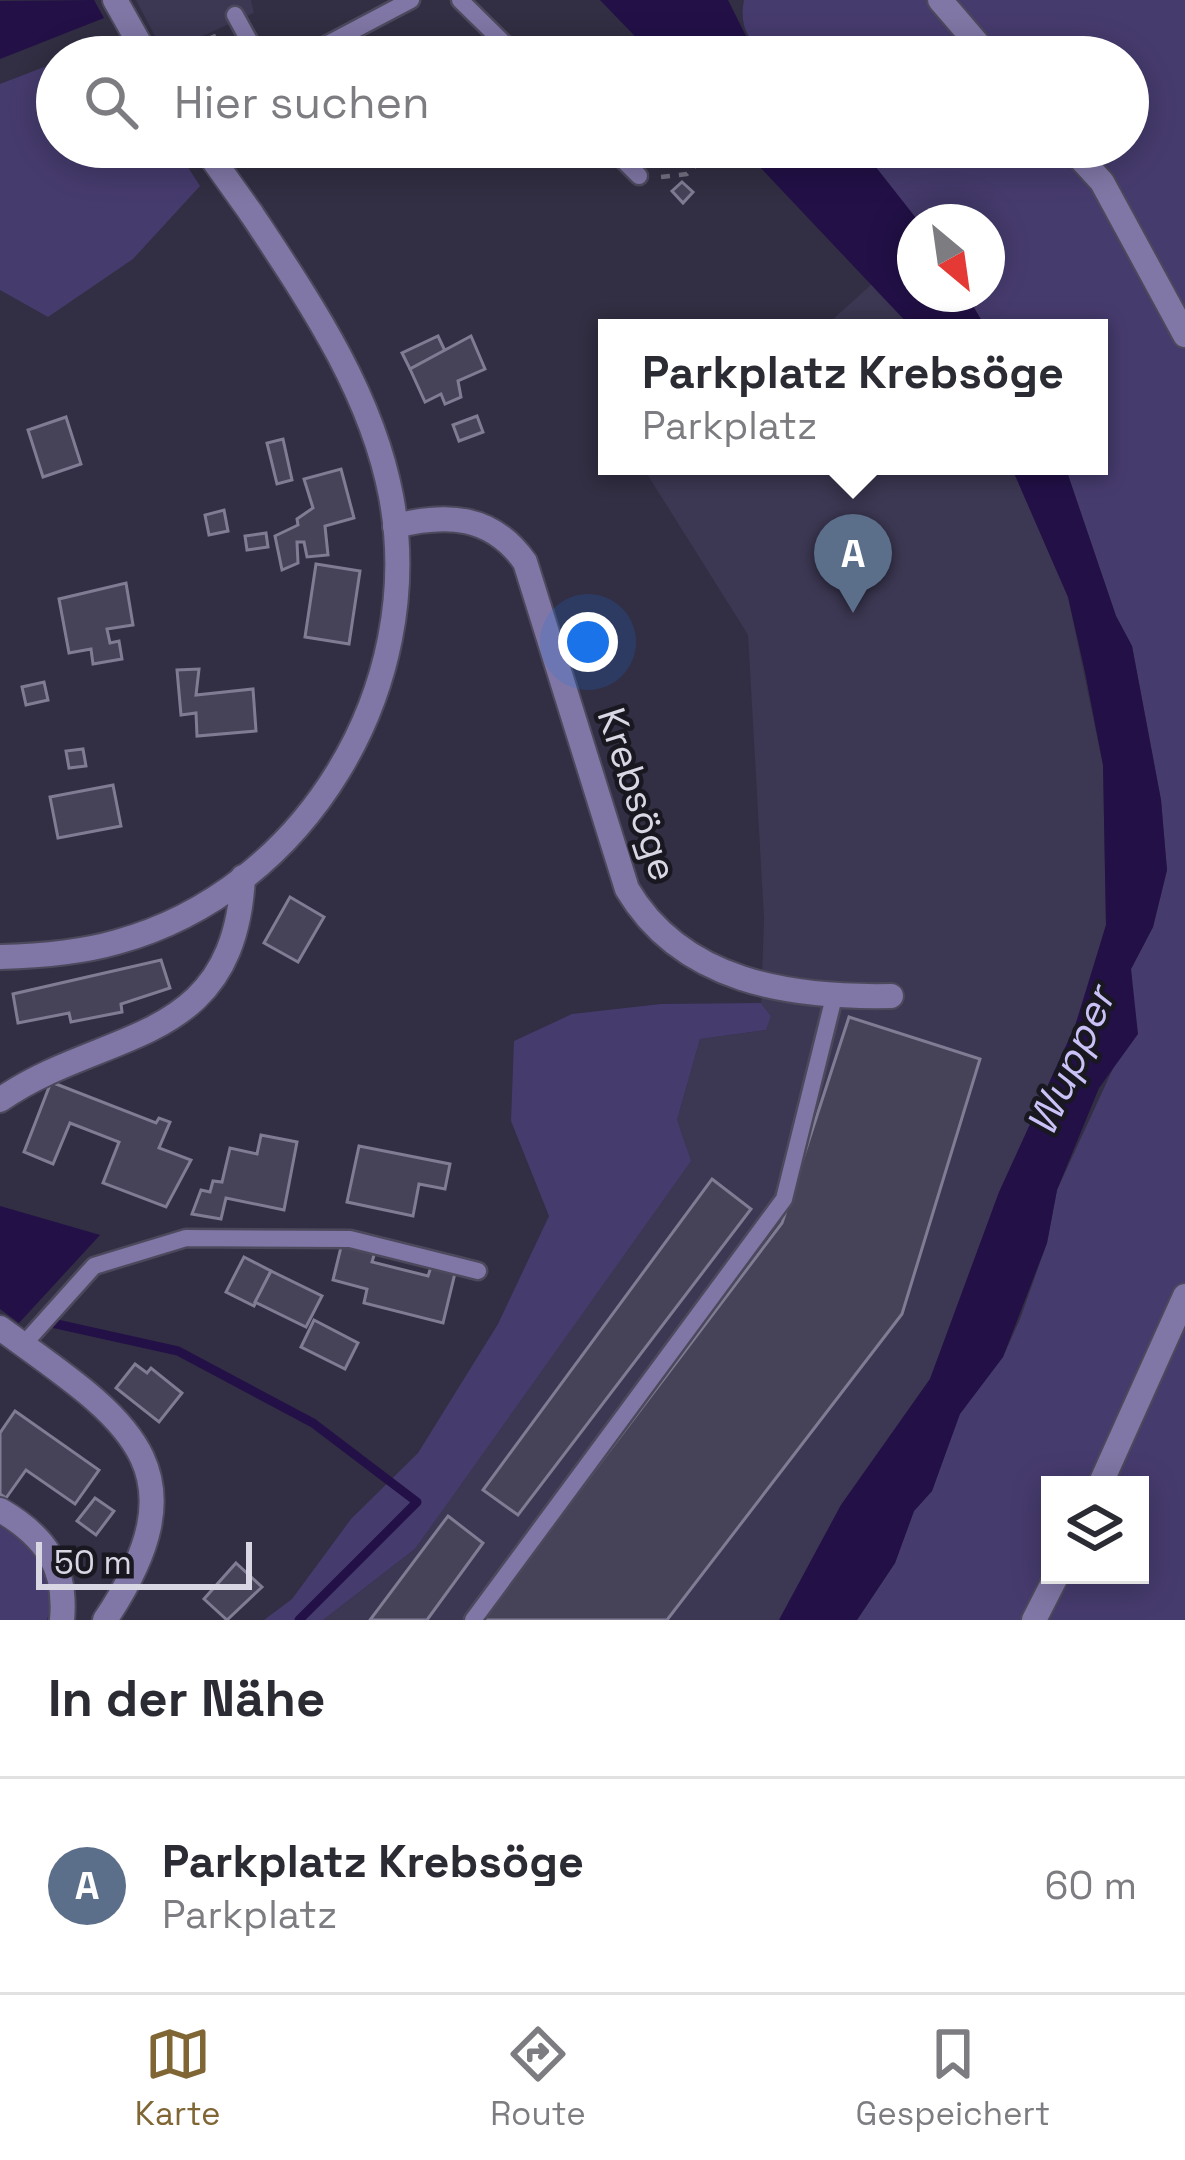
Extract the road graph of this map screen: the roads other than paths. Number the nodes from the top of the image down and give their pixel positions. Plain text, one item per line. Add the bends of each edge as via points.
1 (411, 0) edge
2 (460, 0) edge
3 (940, 0) edge
4 (119, 10) edge
5 (235, 15) dead end
6 (141, 36) edge
7 (246, 36) edge
8 (343, 36) edge
9 (497, 36) edge
10 (971, 36) edge
11 (219, 168) edge
12 (631, 168) edge
13 (1089, 168) edge
14 (639, 176) dead end
15 (1185, 335) edge
16 (395, 526) junction
17 (243, 877) junction
18 (0, 957) edge
19 (891, 996) dead end
20 (834, 997) junction
21 (0, 1100) edge
22 (478, 1271) dead end
23 (1185, 1296) edge
24 (0, 1328) edge
25 (23, 1345) junction
26 (1104, 1476) edge
27 (0, 1510) edge
28 (1052, 1584) edge
29 (62, 1620) edge
30 (105, 1620) edge
31 (473, 1620) edge
32 (1034, 1620) edge

1 - 8 lane
2 - 9 lane
3 - 10 street
4 - 6 street
5 - 7 lane
11 - 16 street via 306,296 354,386 378,444
12 - 14 lane
13 - 15 street
16 - 17 street via 387,650 363,729 305,818
16 - 20 street, Krebsöge via 449,518 484,524 525,562 627,889 652,926 687,957 724,974
17 - 18 street via 119,942
17 - 21 street via 236,938 183,1009 144,1036
19 - 20 street, Krebsöge
20 - 31 lane via 784,1199
22 - 25 lane via 350,1239 186,1238 94,1266
23 - 26 street
24 - 25 street
25 - 30 street via 111,1415 147,1466 155,1508 149,1543
27 - 29 street via 51,1552 63,1577
28 - 32 street

